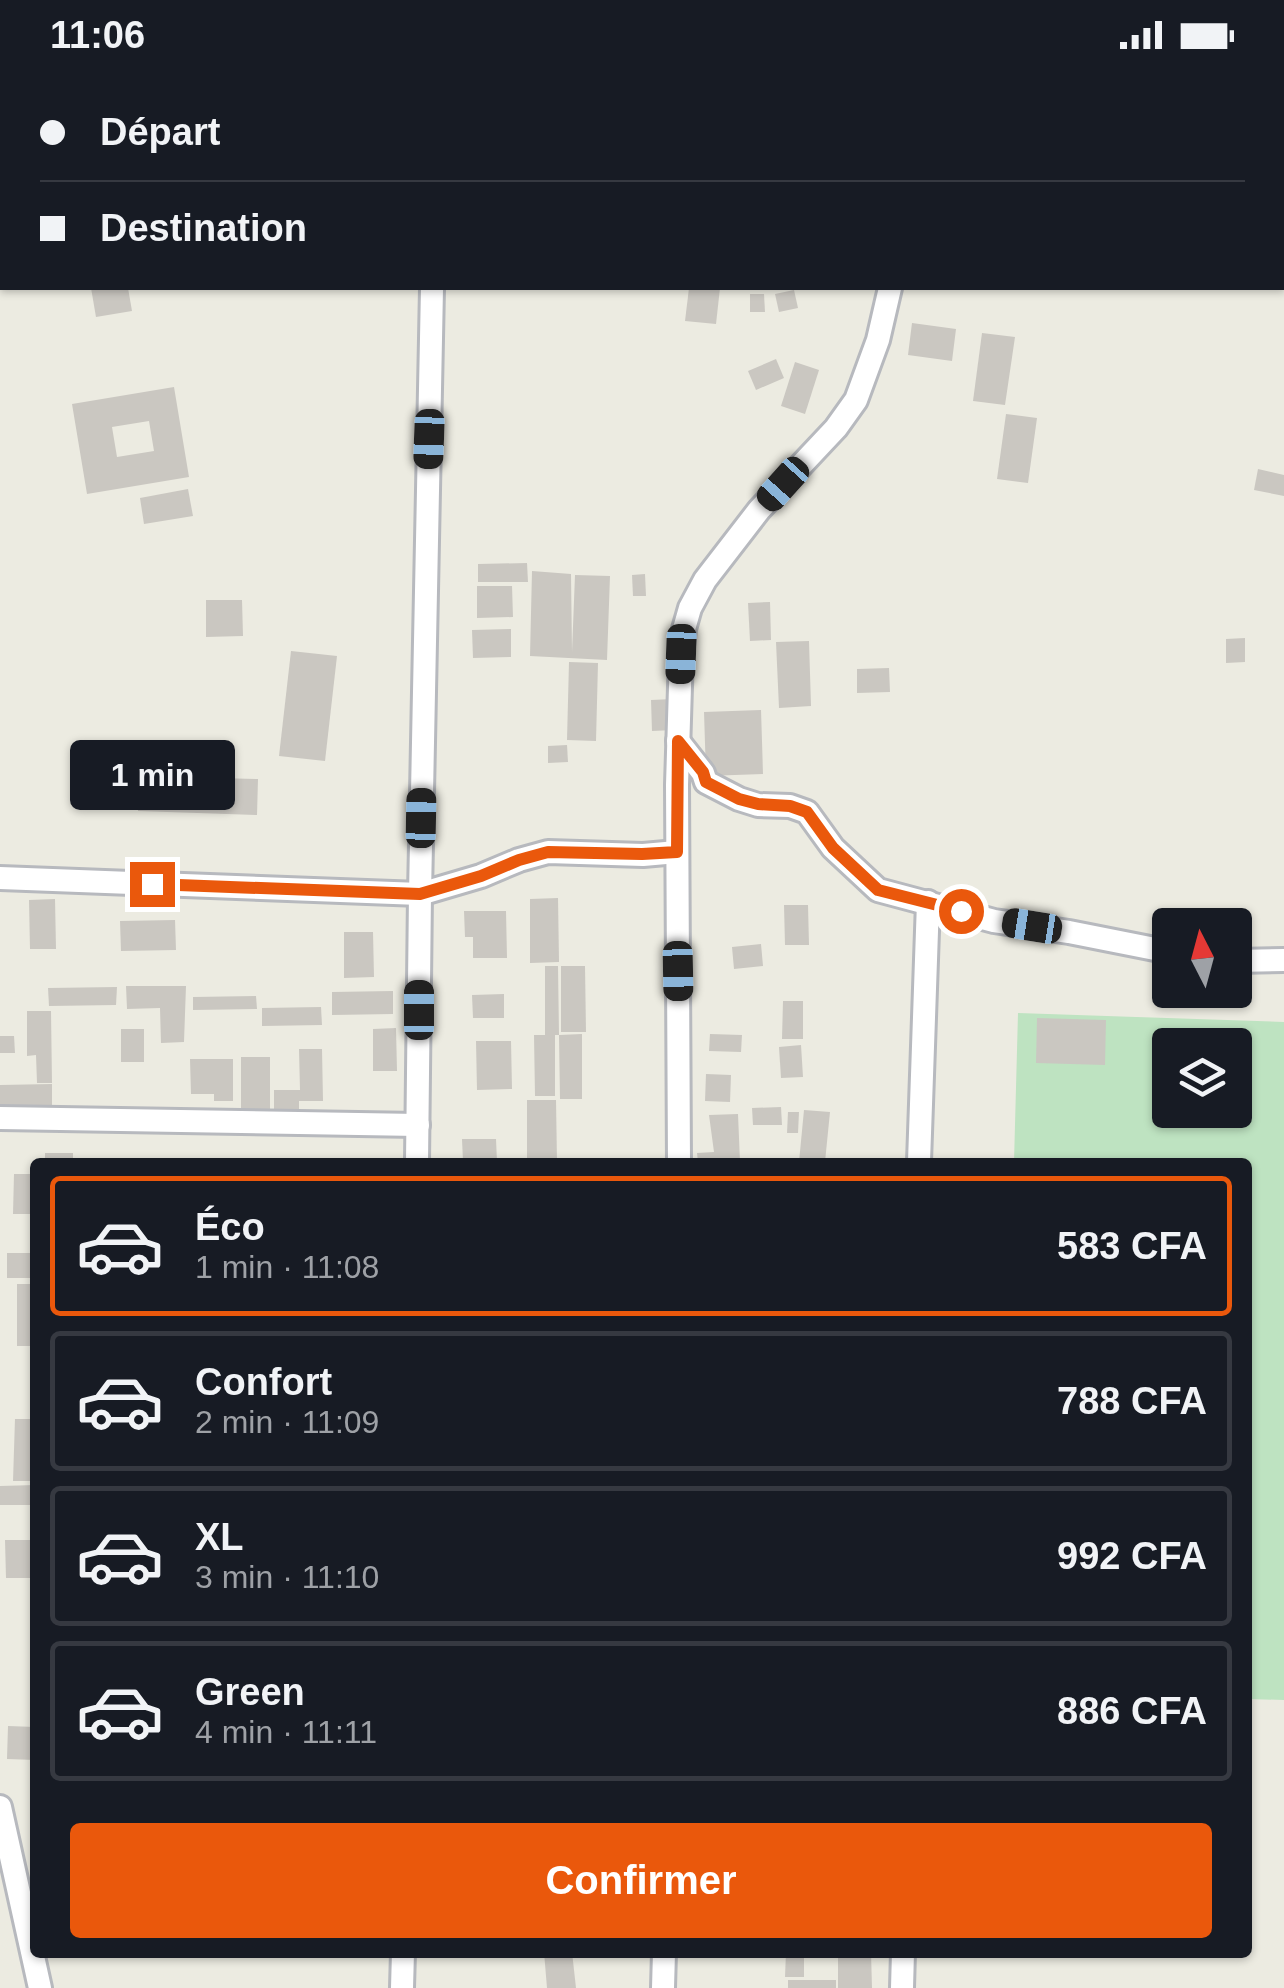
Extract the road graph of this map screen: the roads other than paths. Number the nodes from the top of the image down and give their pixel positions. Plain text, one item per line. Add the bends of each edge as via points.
1 (432, 290) edge
2 (890, 290) edge
3 (678, 741) junction
4 (677, 852) junction
5 (0, 878) edge
6 (420, 894) junction
7 (928, 902) junction
8 (1152, 948) edge
9 (1284, 960) edge
10 (1252, 961) edge
11 (0, 1118) edge
12 (418, 1126) junction
13 (417, 1158) edge
14 (680, 1158) edge
15 (919, 1158) edge
16 (0, 1807) edge
17 (16, 1857) edge
18 (30, 1933) edge
19 (35, 1958) edge
20 (402, 1958) edge
21 (664, 1958) edge
22 (903, 1958) edge
23 (40, 1988) edge
24 (402, 1988) edge
25 (663, 1988) edge
26 (902, 1988) edge

1 - 6 street
2 - 3 street via 856,400 759,510 690,608
3 - 4 street
3 - 7 street via 706,782 748,802 807,812 833,848 878,890
4 - 6 street via 548,852
4 - 14 street
5 - 6 street
6 - 12 street
7 - 8 street
7 - 15 street
9 - 10 street
11 - 12 street
12 - 13 street
16 - 17 street
17 - 18 street
19 - 23 street
20 - 24 street
21 - 25 street
22 - 26 street

